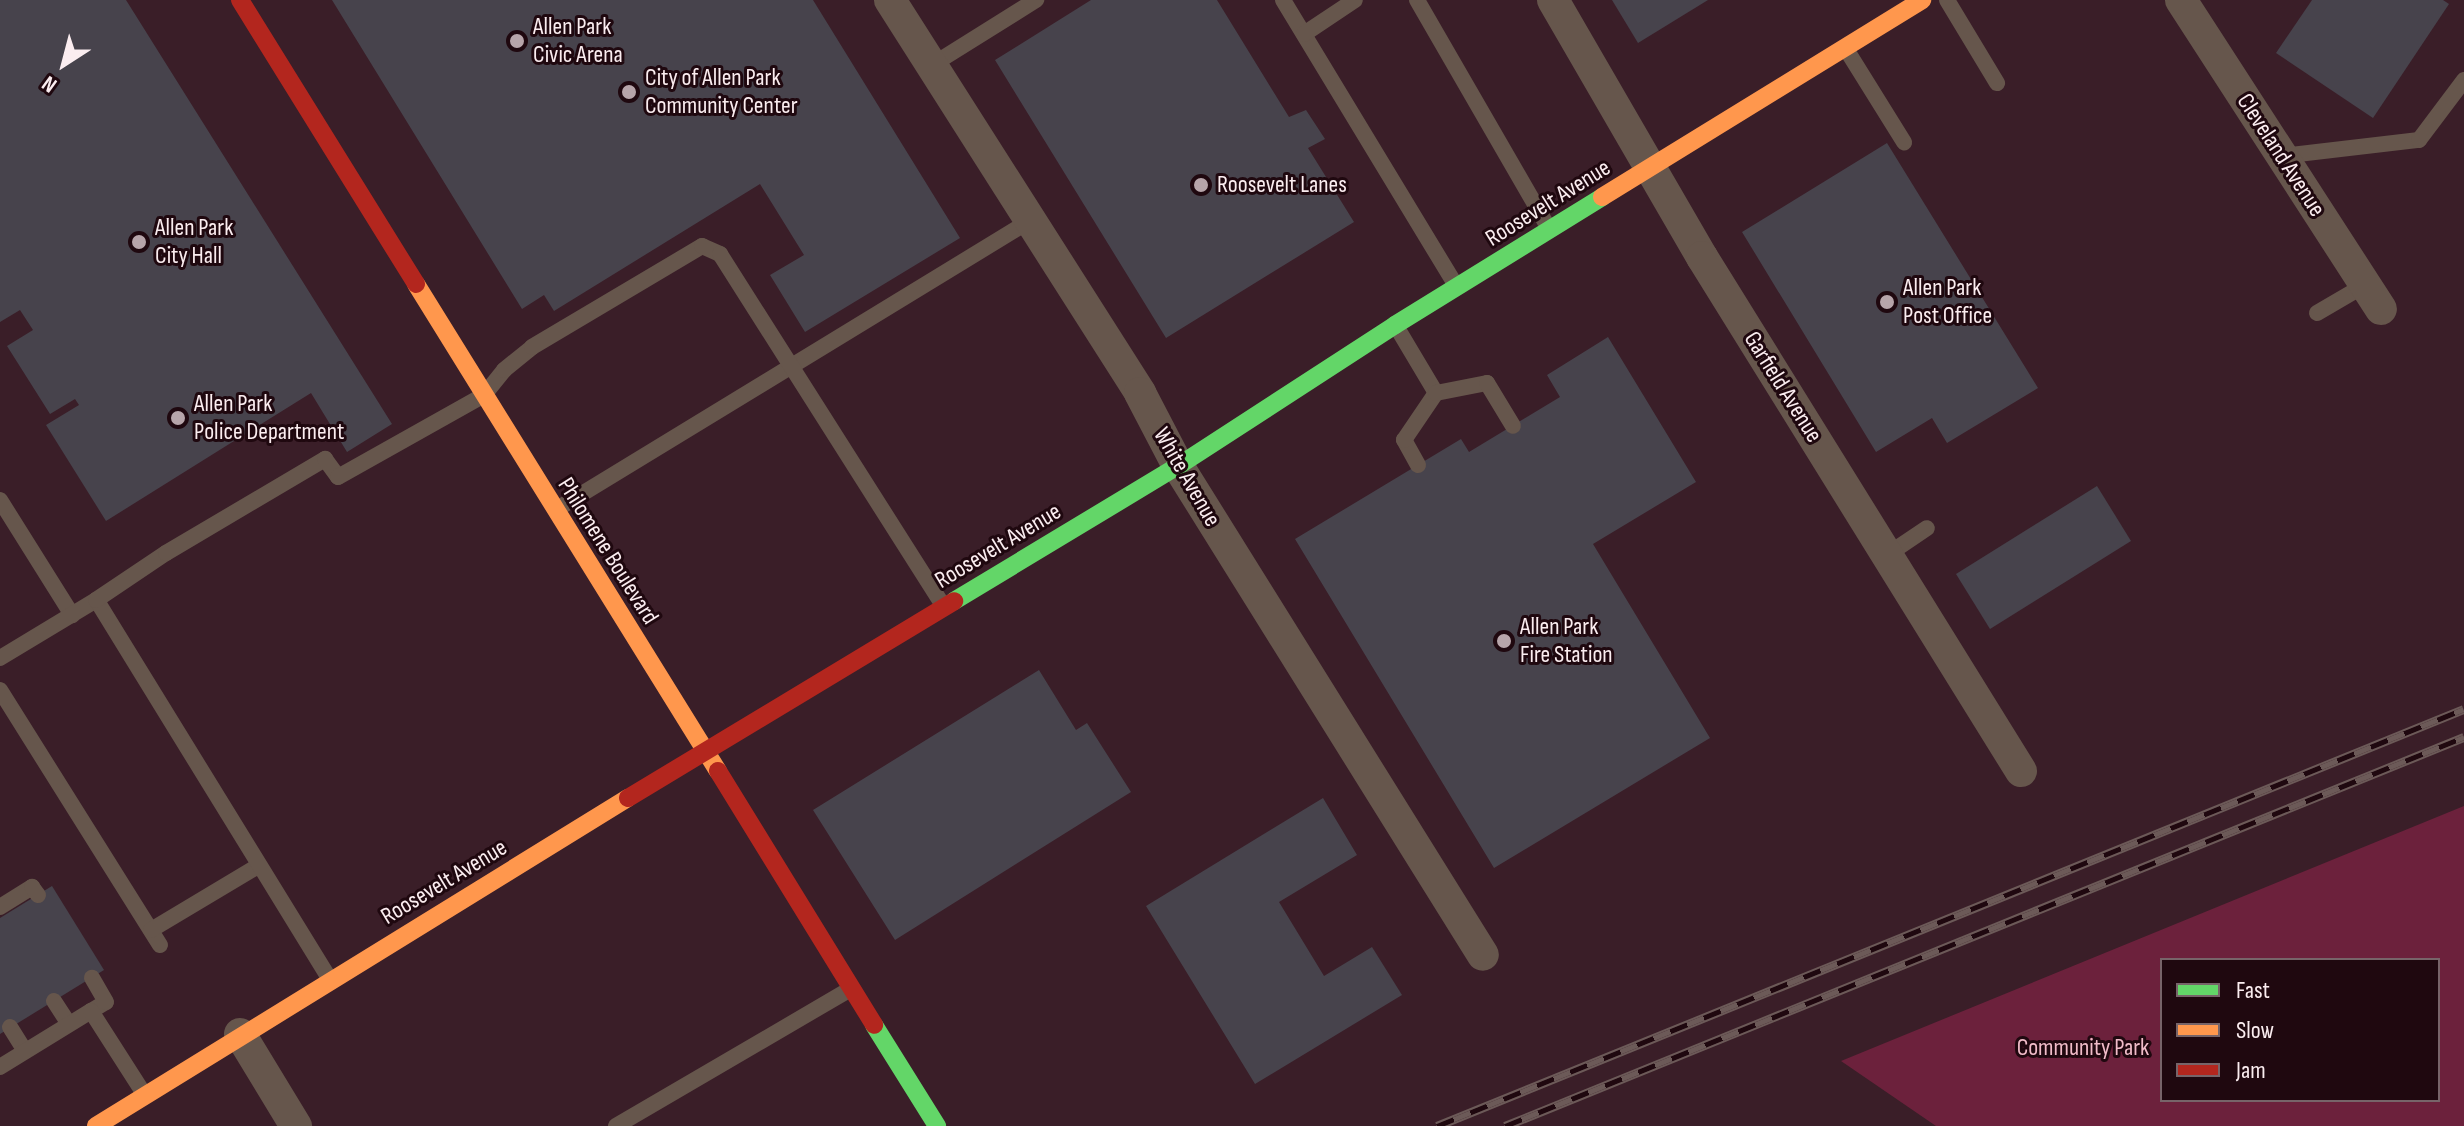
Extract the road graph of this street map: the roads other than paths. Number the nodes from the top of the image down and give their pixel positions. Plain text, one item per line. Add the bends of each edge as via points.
1 (240, 0) edge
2 (890, 0) edge
3 (1036, 0) edge
4 (1283, 0) edge
5 (1355, 0) edge
6 (1417, 0) edge
7 (1553, 0) edge
8 (1922, 0) edge
9 (1947, 0) edge
10 (2181, 0) edge
11 (1304, 34) junction
12 (1845, 47) junction
13 (932, 65) junction
14 (2464, 80) edge
15 (1997, 83) dead end
16 (1904, 142) dead end
17 (2282, 156) junction
18 (1651, 167) junction
19 (1031, 220) junction
20 (1550, 230) junction
21 (1457, 287) junction
22 (2373, 297) joint
23 (2317, 313) dead end
24 (1395, 325) junction
25 (794, 365) junction
26 (1436, 393) junction
27 (484, 395) junction
28 (1513, 426) dead end
29 (1418, 465) dead end
30 (1178, 466) junction
31 (0, 500) edge
32 (555, 510) junction
33 (1927, 528) dead end
34 (1887, 555) junction
35 (96, 600) junction
36 (943, 607) junction
37 (72, 615) junction
38 (0, 658) edge
39 (0, 690) edge
40 (704, 751) junction
41 (2021, 771) dead end
42 (258, 866) junction
43 (38, 895) dead end
44 (1, 912) edge
45 (151, 930) junction
46 (160, 945) dead end
47 (1483, 955) dead end
48 (92, 978) dead end
49 (330, 980) junction
50 (851, 988) junction
51 (54, 1001) dead end
52 (91, 1011) junction
53 (69, 1024) junction
54 (10, 1027) dead end
55 (240, 1034) junction
56 (25, 1051) junction
57 (0, 1067) edge
58 (145, 1095) junction
59 (96, 1126) edge
60 (296, 1126) edge
61 (616, 1126) edge
62 (937, 1126) edge

1 - 27 main road, Philomene Boulevard
2 - 13 street, White Avenue
3 - 13 lane
4 - 11 lane
5 - 11 lane
6 - 20 lane
7 - 18 street, Garfield Avenue
8 - 12 main road, Roosevelt Avenue
9 - 15 lane
10 - 17 street, Cleveland Avenue
11 - 21 lane
12 - 16 lane
12 - 18 main road, Roosevelt Avenue
13 - 19 street, White Avenue
14 - 17 lane via 2419,140
17 - 22 street, Cleveland Avenue
18 - 20 main road, Roosevelt Avenue
18 - 34 street, Garfield Avenue
19 - 25 lane
19 - 30 street, White Avenue via 1140,393
20 - 21 main road, Roosevelt Avenue
21 - 24 main road, Roosevelt Avenue
22 - 23 lane
24 - 26 lane
24 - 30 main road, Roosevelt Avenue
25 - 27 lane via 720,254 702,246 532,347
25 - 32 lane
25 - 36 lane
26 - 28 lane via 1487,383
26 - 29 lane via 1404,440
27 - 32 main road, Philomene Boulevard
27 - 35 lane via 338,477 325,459
30 - 36 main road, Roosevelt Avenue
30 - 47 street, White Avenue
31 - 37 lane
32 - 40 main road, Philomene Boulevard
33 - 34 lane
34 - 41 street, Garfield Avenue
35 - 37 lane
35 - 42 lane
36 - 40 main road, Roosevelt Avenue
37 - 38 lane
39 - 45 lane
40 - 49 main road, Roosevelt Avenue
40 - 50 main road, Philomene Boulevard
42 - 45 lane
42 - 49 lane
43 - 44 lane via 32,887
45 - 46 lane
48 - 52 lane via 106,1002
49 - 55 main road, Roosevelt Avenue
50 - 61 lane
50 - 62 main road, Philomene Boulevard
51 - 53 lane
52 - 53 lane
52 - 58 lane
53 - 56 lane
54 - 56 lane
55 - 58 main road, Roosevelt Avenue
55 - 60 street
56 - 57 lane
58 - 59 main road, Roosevelt Avenue

